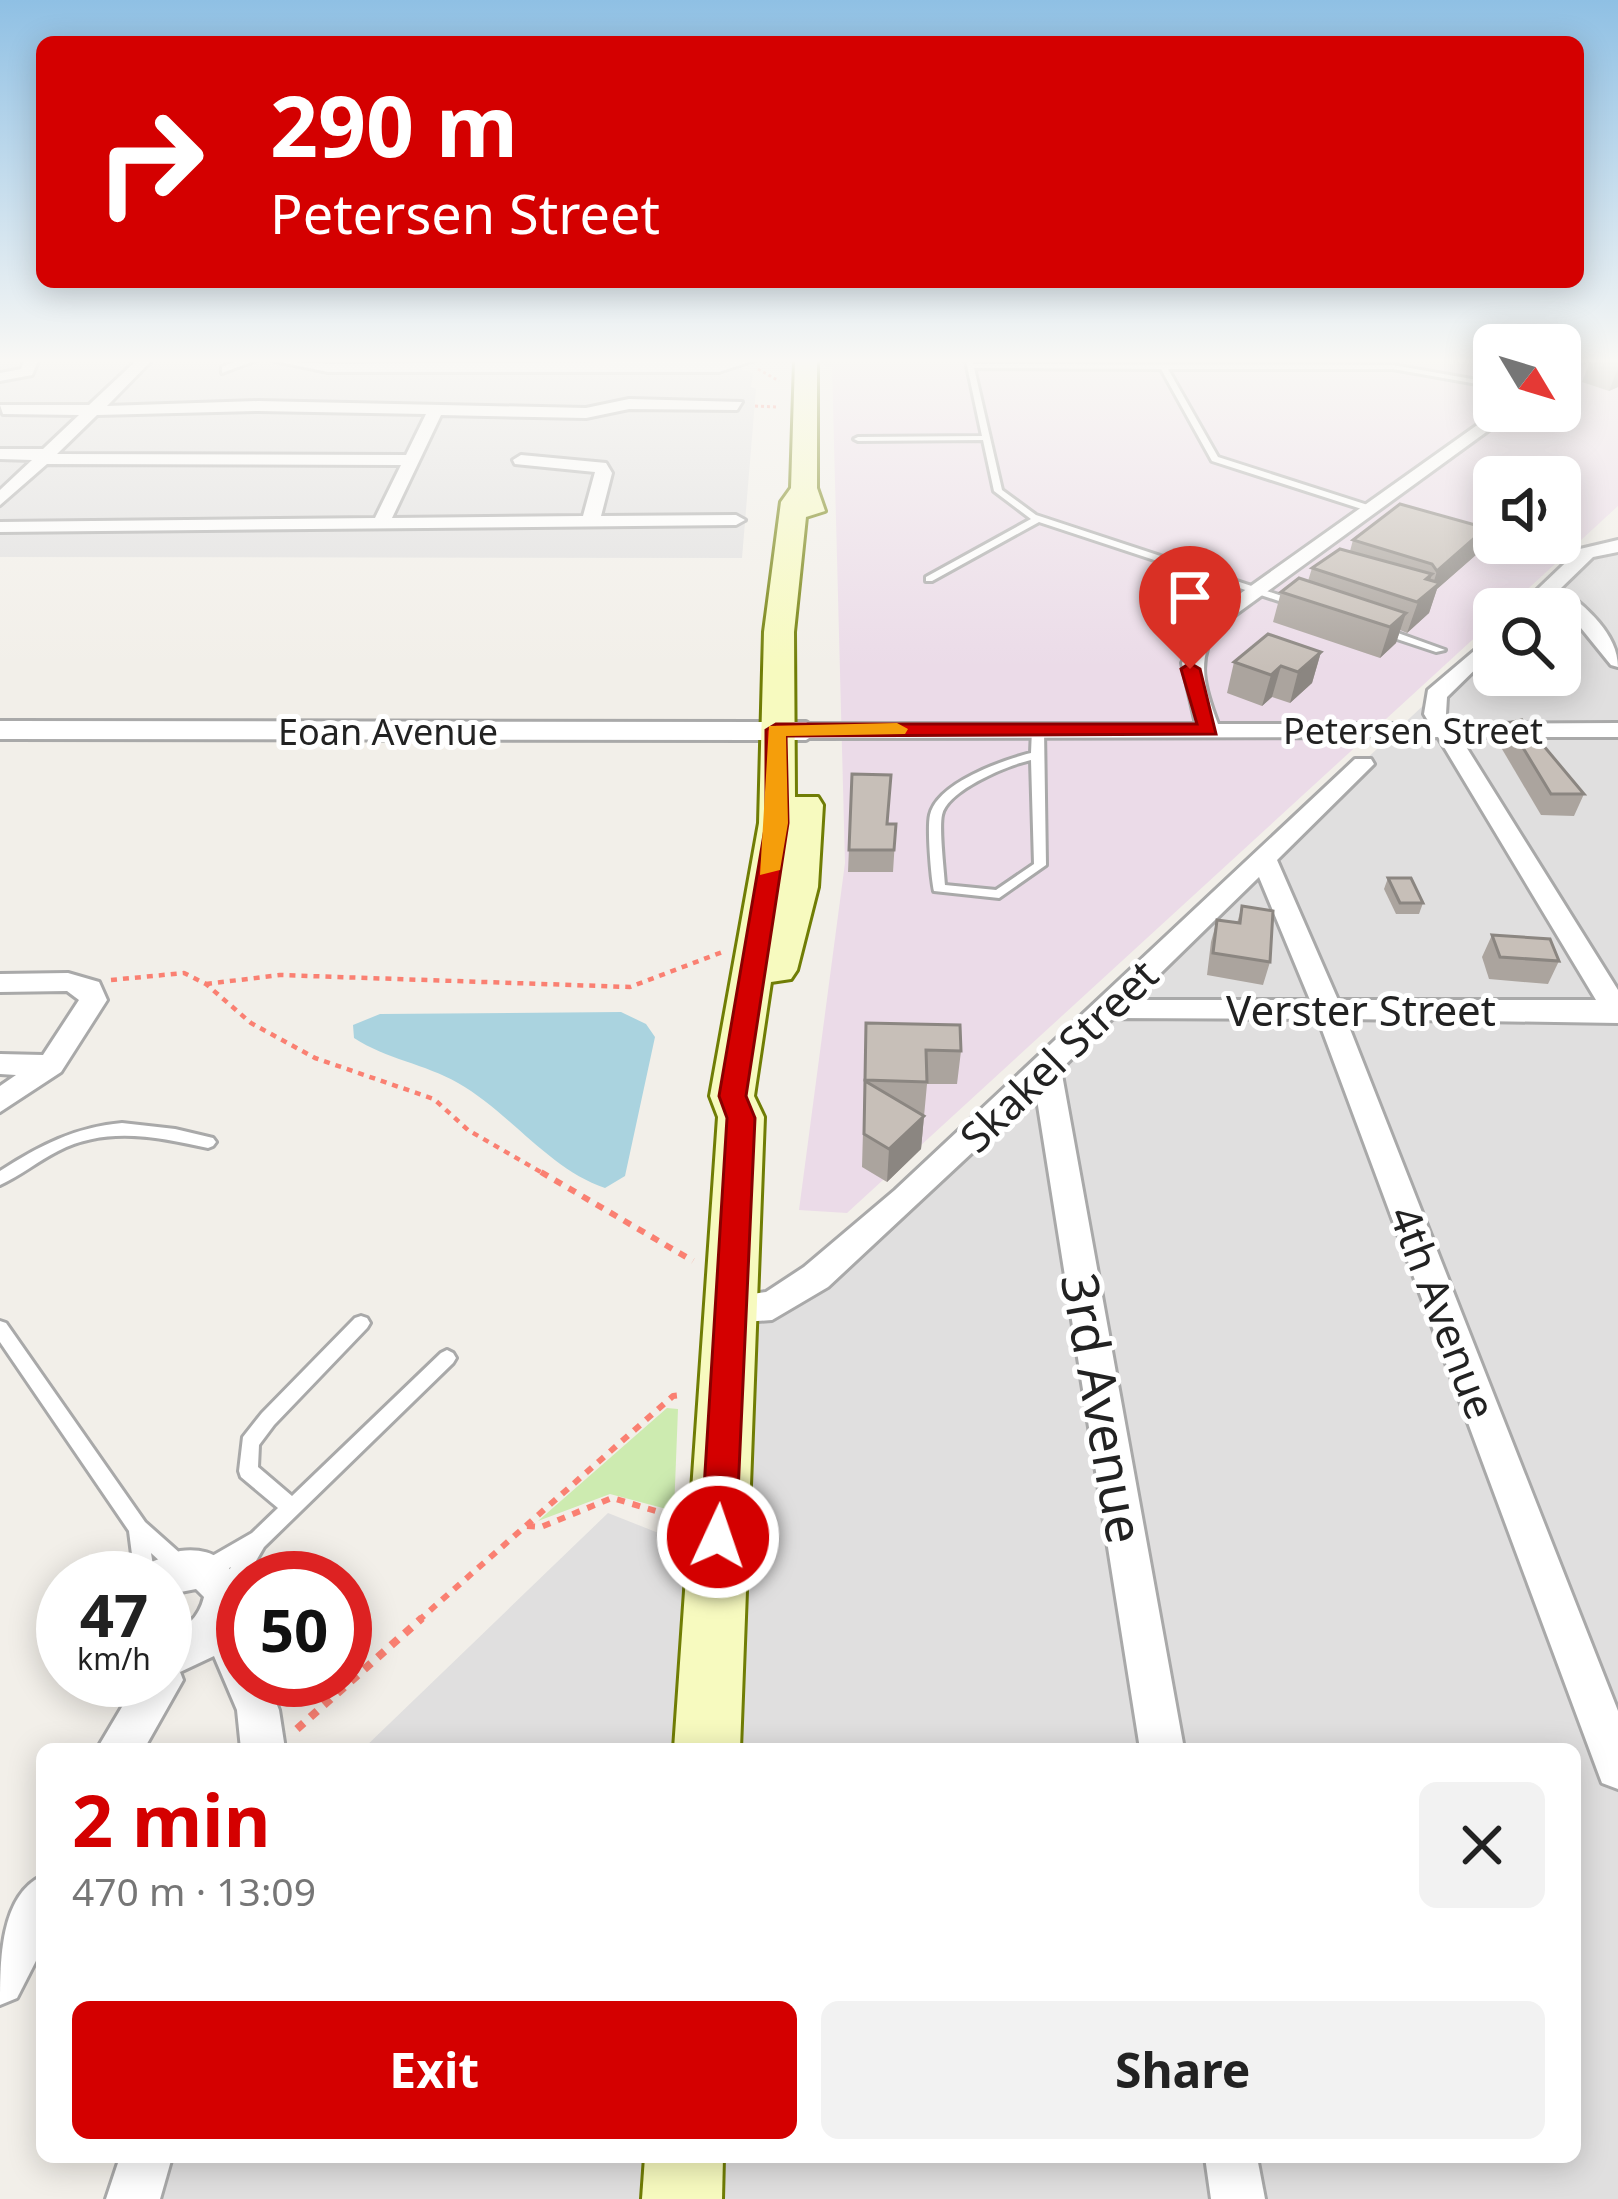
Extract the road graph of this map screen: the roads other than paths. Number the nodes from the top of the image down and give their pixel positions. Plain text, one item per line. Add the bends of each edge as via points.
1 (36, 464) edge
2 (409, 464) edge
3 (562, 464) edge
4 (804, 464) edge
5 (993, 464) edge
6 (1227, 464) edge
7 (1434, 464) edge
8 (0, 500) edge
9 (1371, 509) junction
10 (383, 519) junction
11 (1039, 519) junction
12 (591, 520) junction
13 (736, 520) dead end
14 (0, 527) edge
15 (1609, 547) edge
16 (929, 579) dead end
17 (1549, 588) edge
18 (1256, 591) junction
19 (1318, 610) edge
20 (1581, 615) edge
21 (1358, 624) edge
22 (1440, 650) dead end
23 (1473, 660) edge
24 (1618, 661) edge
25 (1038, 729) junction
26 (0, 730) edge
27 (791, 730) junction
28 (1209, 730) junction
29 (1443, 730) junction
30 (1618, 730) edge
31 (1037, 755) junction
32 (1363, 764) dead end
33 (1265, 860) junction
34 (0, 983) edge
35 (1105, 1009) junction
36 (1328, 1009) junction
37 (1617, 1011) edge
38 (0, 1064) edge
39 (51, 1065) junction
40 (1046, 1067) junction
41 (0, 1101) edge
42 (208, 1142) dead end
43 (0, 1179) edge
44 (730, 1310) junction
45 (361, 1323) dead end
46 (0, 1328) edge
47 (447, 1358) dead end
48 (292, 1508) junction
49 (138, 1528) junction
50 (259, 1540) junction
51 (159, 1551) edge
52 (159, 1551) edge
53 (192, 1584) edge
54 (192, 1584) edge
55 (192, 1589) edge
56 (216, 1633) edge
57 (130, 1707) edge
58 (144, 1707) edge
59 (256, 1707) edge
60 (278, 1741) edge
61 (121, 1743) edge
62 (122, 1743) edge
63 (707, 1743) edge
64 (1161, 1743) edge
65 (1618, 1767) edge
66 (36, 1911) edge
67 (0, 1981) edge
68 (144, 2163) edge
69 (684, 2163) edge
70 (1232, 2163) edge
71 (134, 2199) edge
72 (682, 2199) edge
73 (1238, 2199) edge

1 - 8 street
2 - 10 street
3 - 12 street via 604,473
4 - 27 main road via 781,615
5 - 11 lane via 1002,497
6 - 9 lane
7 - 9 street
9 - 18 street via 1308,563
10 - 12 street
10 - 14 street via 355,526
11 - 16 lane
11 - 18 lane
12 - 13 street
15 - 17 street
18 - 19 lane
18 - 28 street via 1210,624 1192,656
20 - 24 street
21 - 22 lane
23 - 29 street via 1436,695
25 - 27 street, Petersen Street
25 - 28 street, Petersen Street
25 - 31 lane
26 - 27 street, Eoan Avenue
27 - 44 main road via 733,1096 741,1118
28 - 29 street, Petersen Street
29 - 30 street, Petersen Street
29 - 37 street
31 - 31 lane via 946,796 936,815 939,888 999,894 1034,873 1042,856
32 - 33 street, Skakel Street
33 - 35 street, Skakel Street
33 - 36 street, 4th Avenue
34 - 39 street via 88,988 93,1000
35 - 36 street, Verster Street
35 - 40 street, Skakel Street
36 - 37 street, Verster Street
36 - 65 street, 4th Avenue
38 - 39 street
39 - 41 street
40 - 44 street, Skakel Street via 816,1277 772,1306
40 - 64 street, 3rd Avenue
42 - 43 lane via 135,1125 89,1132
44 - 63 main road
45 - 48 lane via 250,1443 248,1471
46 - 49 lane
47 - 48 lane
48 - 50 lane
49 - 51 lane
49 - 52 lane
50 - 53 lane
50 - 54 lane
55 - 56 street
57 - 61 street
58 - 62 street
59 - 60 street
66 - 67 street
68 - 71 street
69 - 72 main road
70 - 73 street

